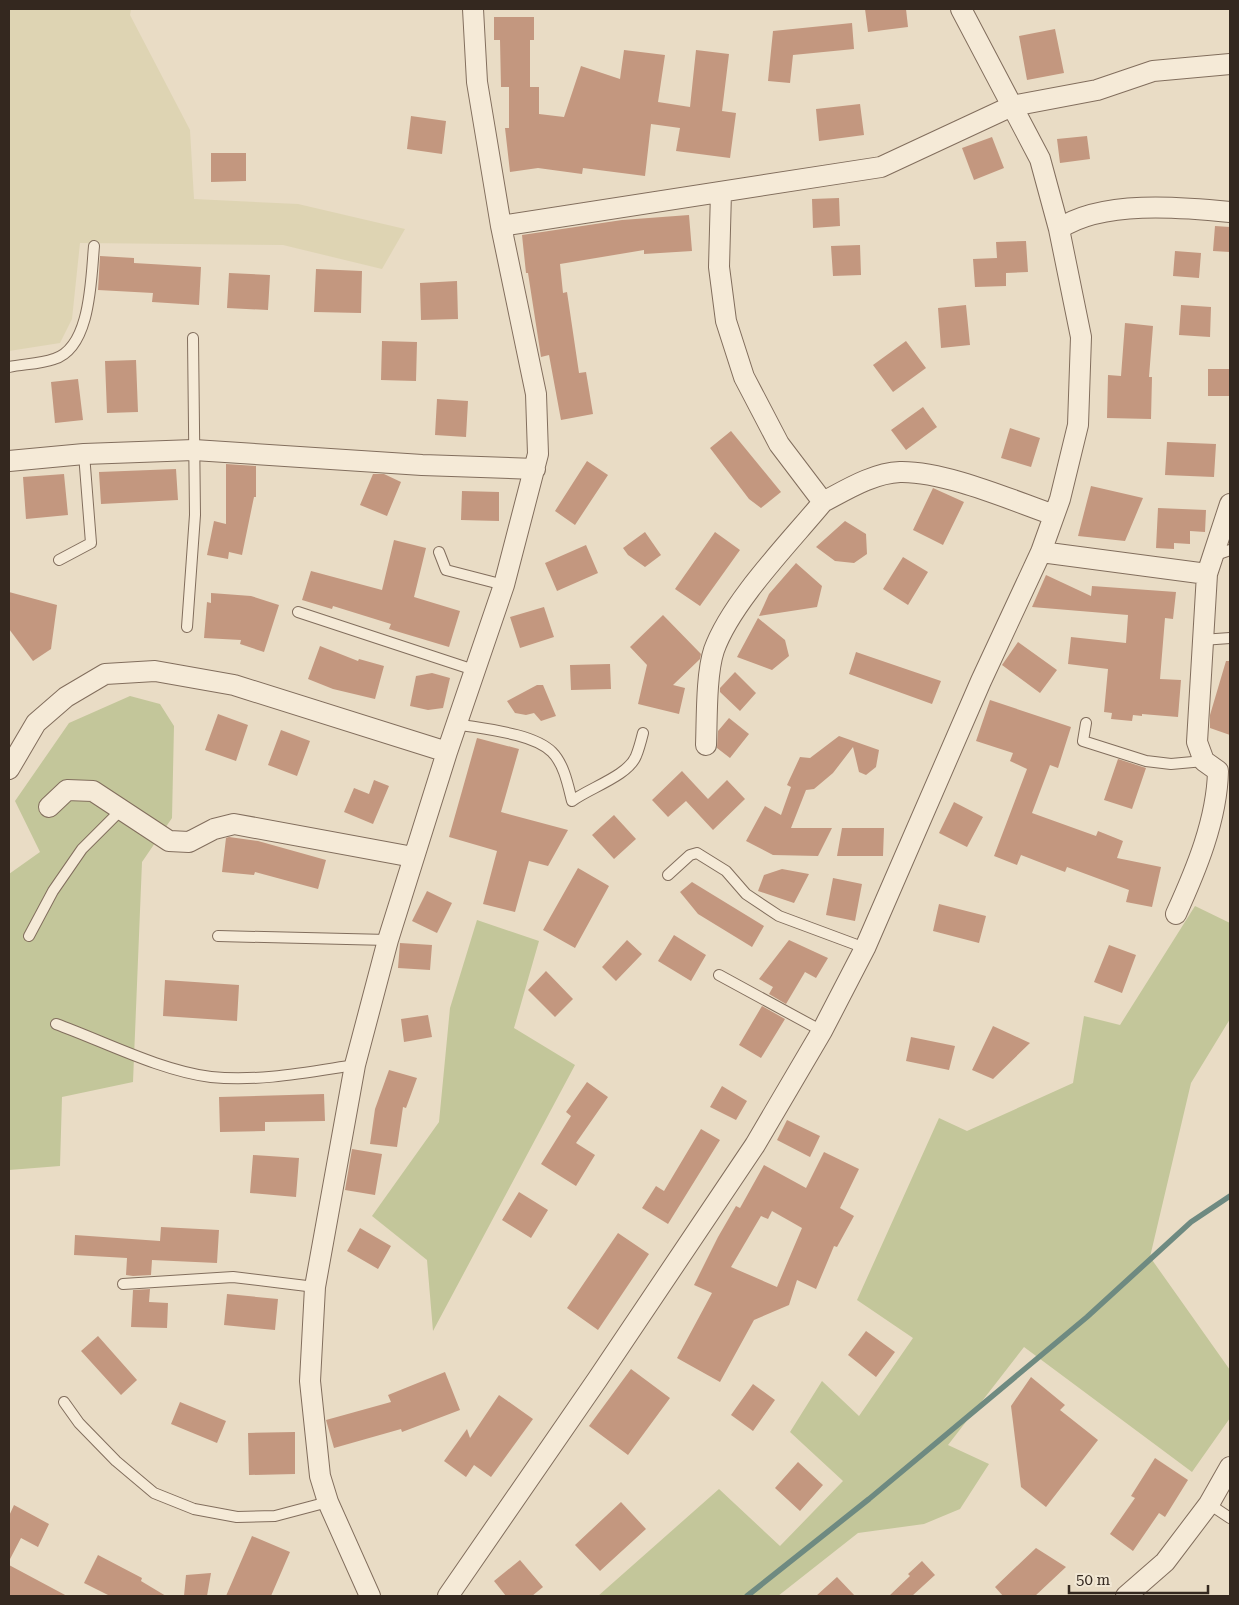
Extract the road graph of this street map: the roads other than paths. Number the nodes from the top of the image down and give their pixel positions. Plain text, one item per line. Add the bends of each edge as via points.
1 (473, 9) edge
2 (961, 9) edge
3 (1230, 64) edge
4 (1012, 106) junction
5 (721, 192) junction
6 (1230, 212) edge
7 (500, 226) junction
8 (1059, 229) junction
9 (94, 246) dead end
10 (193, 338) dead end
11 (9, 367) edge
12 (194, 450) junction
13 (84, 454) junction
14 (9, 461) edge
15 (535, 468) junction
16 (823, 502) junction
17 (1230, 504) edge
18 (1054, 515) junction
19 (439, 552) dead end
20 (1041, 552) junction
21 (59, 560) dead end
22 (1217, 560) edge
23 (504, 585) junction
24 (298, 612) dead end
25 (187, 627) dead end
26 (1230, 638) edge
27 (1202, 640) junction
28 (474, 670) junction
29 (1086, 723) dead end
30 (456, 724) junction
31 (643, 733) dead end
32 (706, 745) dead end
33 (447, 752) junction
34 (1217, 766) edge
35 (9, 769) edge
36 (49, 808) dead end
37 (121, 810) junction
38 (413, 857) junction
39 (668, 875) dead end
40 (1176, 914) dead end
41 (29, 936) dead end
42 (218, 936) dead end
43 (388, 940) junction
44 (865, 948) junction
45 (719, 975) dead end
46 (56, 1024) dead end
47 (822, 1031) junction
48 (355, 1066) junction
49 (123, 1284) dead end
50 (315, 1287) junction
51 (64, 1402) dead end
52 (1230, 1467) edge
53 (328, 1502) junction
54 (1209, 1504) junction
55 (1230, 1518) edge
56 (370, 1596) edge
57 (448, 1596) edge
58 (1126, 1596) edge

1 - 7 street via 478,82
2 - 4 street
3 - 4 street via 1153,71 1097,90
4 - 5 street via 881,167
4 - 8 street via 1040,159
5 - 7 street
5 - 16 street via 719,267 726,321 744,377 779,444
6 - 8 street via 1192,208 1106,210 1072,220
7 - 15 street via 536,394 538,454
8 - 18 street via 1081,337 1078,425
9 - 11 lane via 82,328 71,350 55,359
10 - 12 lane
12 - 13 street
12 - 15 street via 422,465
12 - 25 lane via 195,515
13 - 14 street
13 - 21 lane via 91,543
15 - 23 street
16 - 18 street via 872,478 899,472 936,475
16 - 32 street via 739,604 714,650
17 - 22 street
18 - 20 street
19 - 23 lane via 446,570
20 - 22 street
20 - 44 street via 981,680
22 - 27 street
23 - 28 street
24 - 28 lane
26 - 27 lane
27 - 34 street via 1197,742
28 - 30 street
29 - 34 lane via 1083,742 1146,761
30 - 31 lane via 536,740 553,752 565,774 572,802 585,791 614,779 636,759
30 - 33 street
33 - 35 street via 234,685 155,671 105,674 66,696 36,724
33 - 38 street
34 - 40 street via 1213,810 1191,880
36 - 37 street via 67,790 93,791
37 - 38 street via 169,841 189,842 234,824
37 - 41 lane via 82,849 53,891
38 - 43 street
39 - 44 lane via 690,855 697,853 726,871 746,894 779,916
42 - 43 lane
43 - 48 street
44 - 47 street
45 - 47 lane
46 - 48 lane via 156,1063 210,1077 258,1078
47 - 57 street via 750,1153
48 - 50 street
49 - 50 lane via 233,1277
50 - 53 street via 310,1382 320,1476
51 - 53 lane via 79,1423 139,1480 154,1492 194,1509 237,1517 275,1516
52 - 54 street
53 - 56 street
54 - 55 lane
54 - 58 street via 1165,1562

